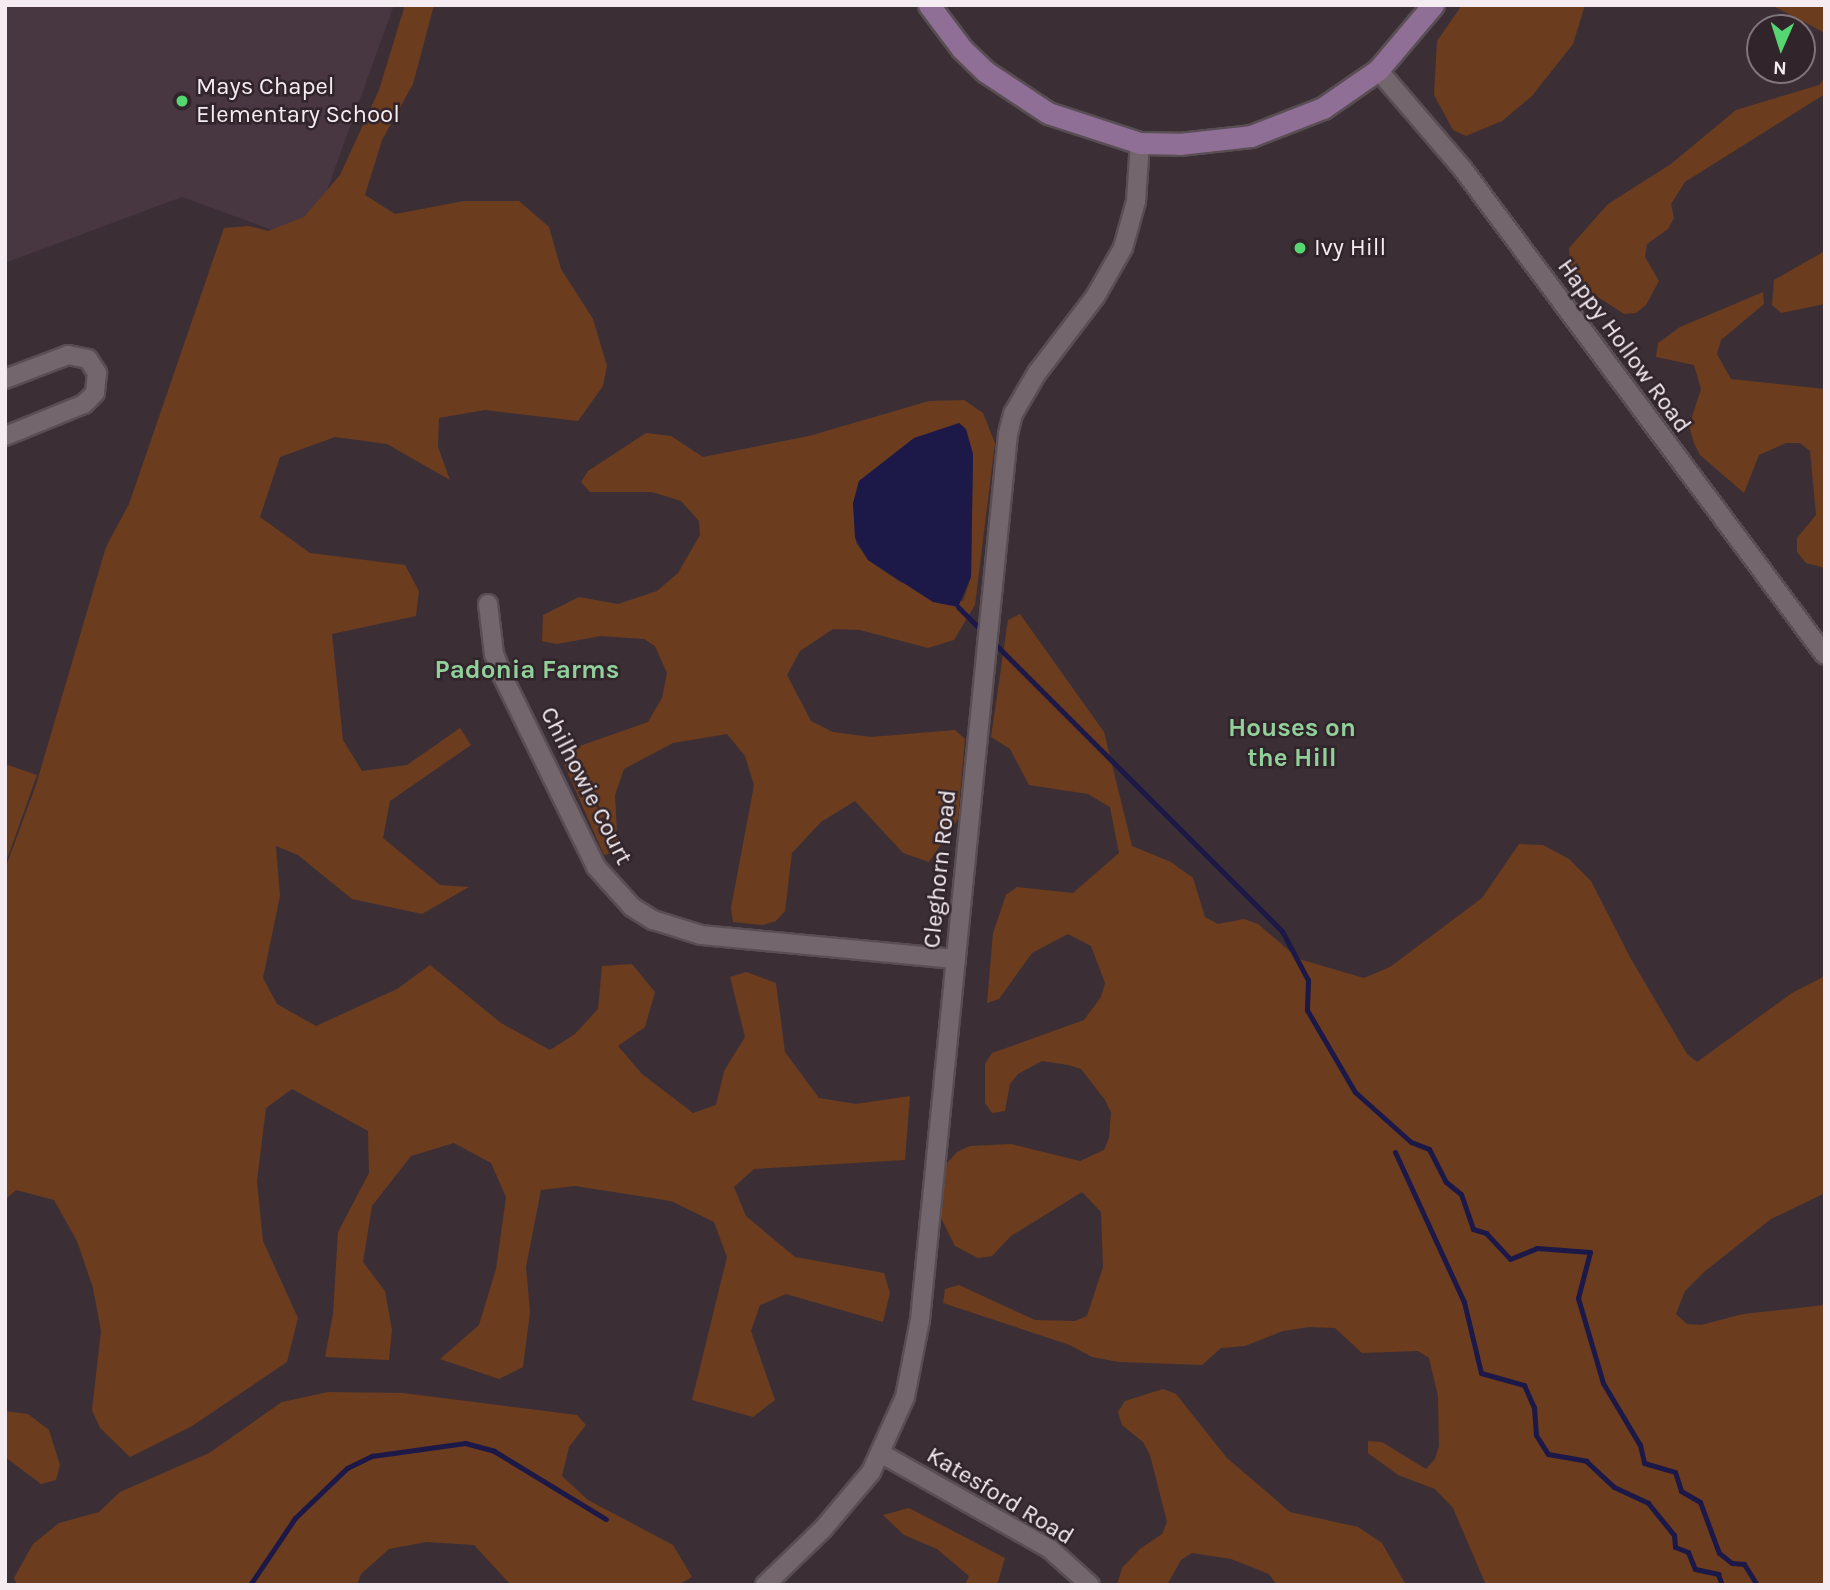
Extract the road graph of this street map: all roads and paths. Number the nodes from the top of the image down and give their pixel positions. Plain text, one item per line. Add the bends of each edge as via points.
1 (929, 5) edge
2 (1433, 5) edge
3 (1378, 70) junction
4 (1140, 143) junction
5 (5, 379) edge
6 (5, 436) edge
7 (488, 604) dead end
8 (1825, 655) edge
9 (956, 959) junction
10 (882, 1454) junction
11 (765, 1585) edge
12 (1090, 1585) edge

1 - 4 main road via 962,49 1018,97 1083,128
2 - 3 main road
3 - 4 main road via 1323,108 1251,136 1216,142
3 - 8 street, Happy Hollow Road via 1462,168
4 - 9 street, Cleghorn Road via 1136,201 1123,248 1095,297 1037,373 1013,414 1008,435
5 - 6 street via 68,355 88,359 97,373 95,393 84,404
7 - 9 street, Chilhowie Court via 494,654 509,690 596,867 632,907 653,920 701,935
9 - 10 street, Cleghorn Road via 915,1357
10 - 11 street, Cleghorn Road via 851,1498
10 - 12 street, Katesford Road via 1041,1544

